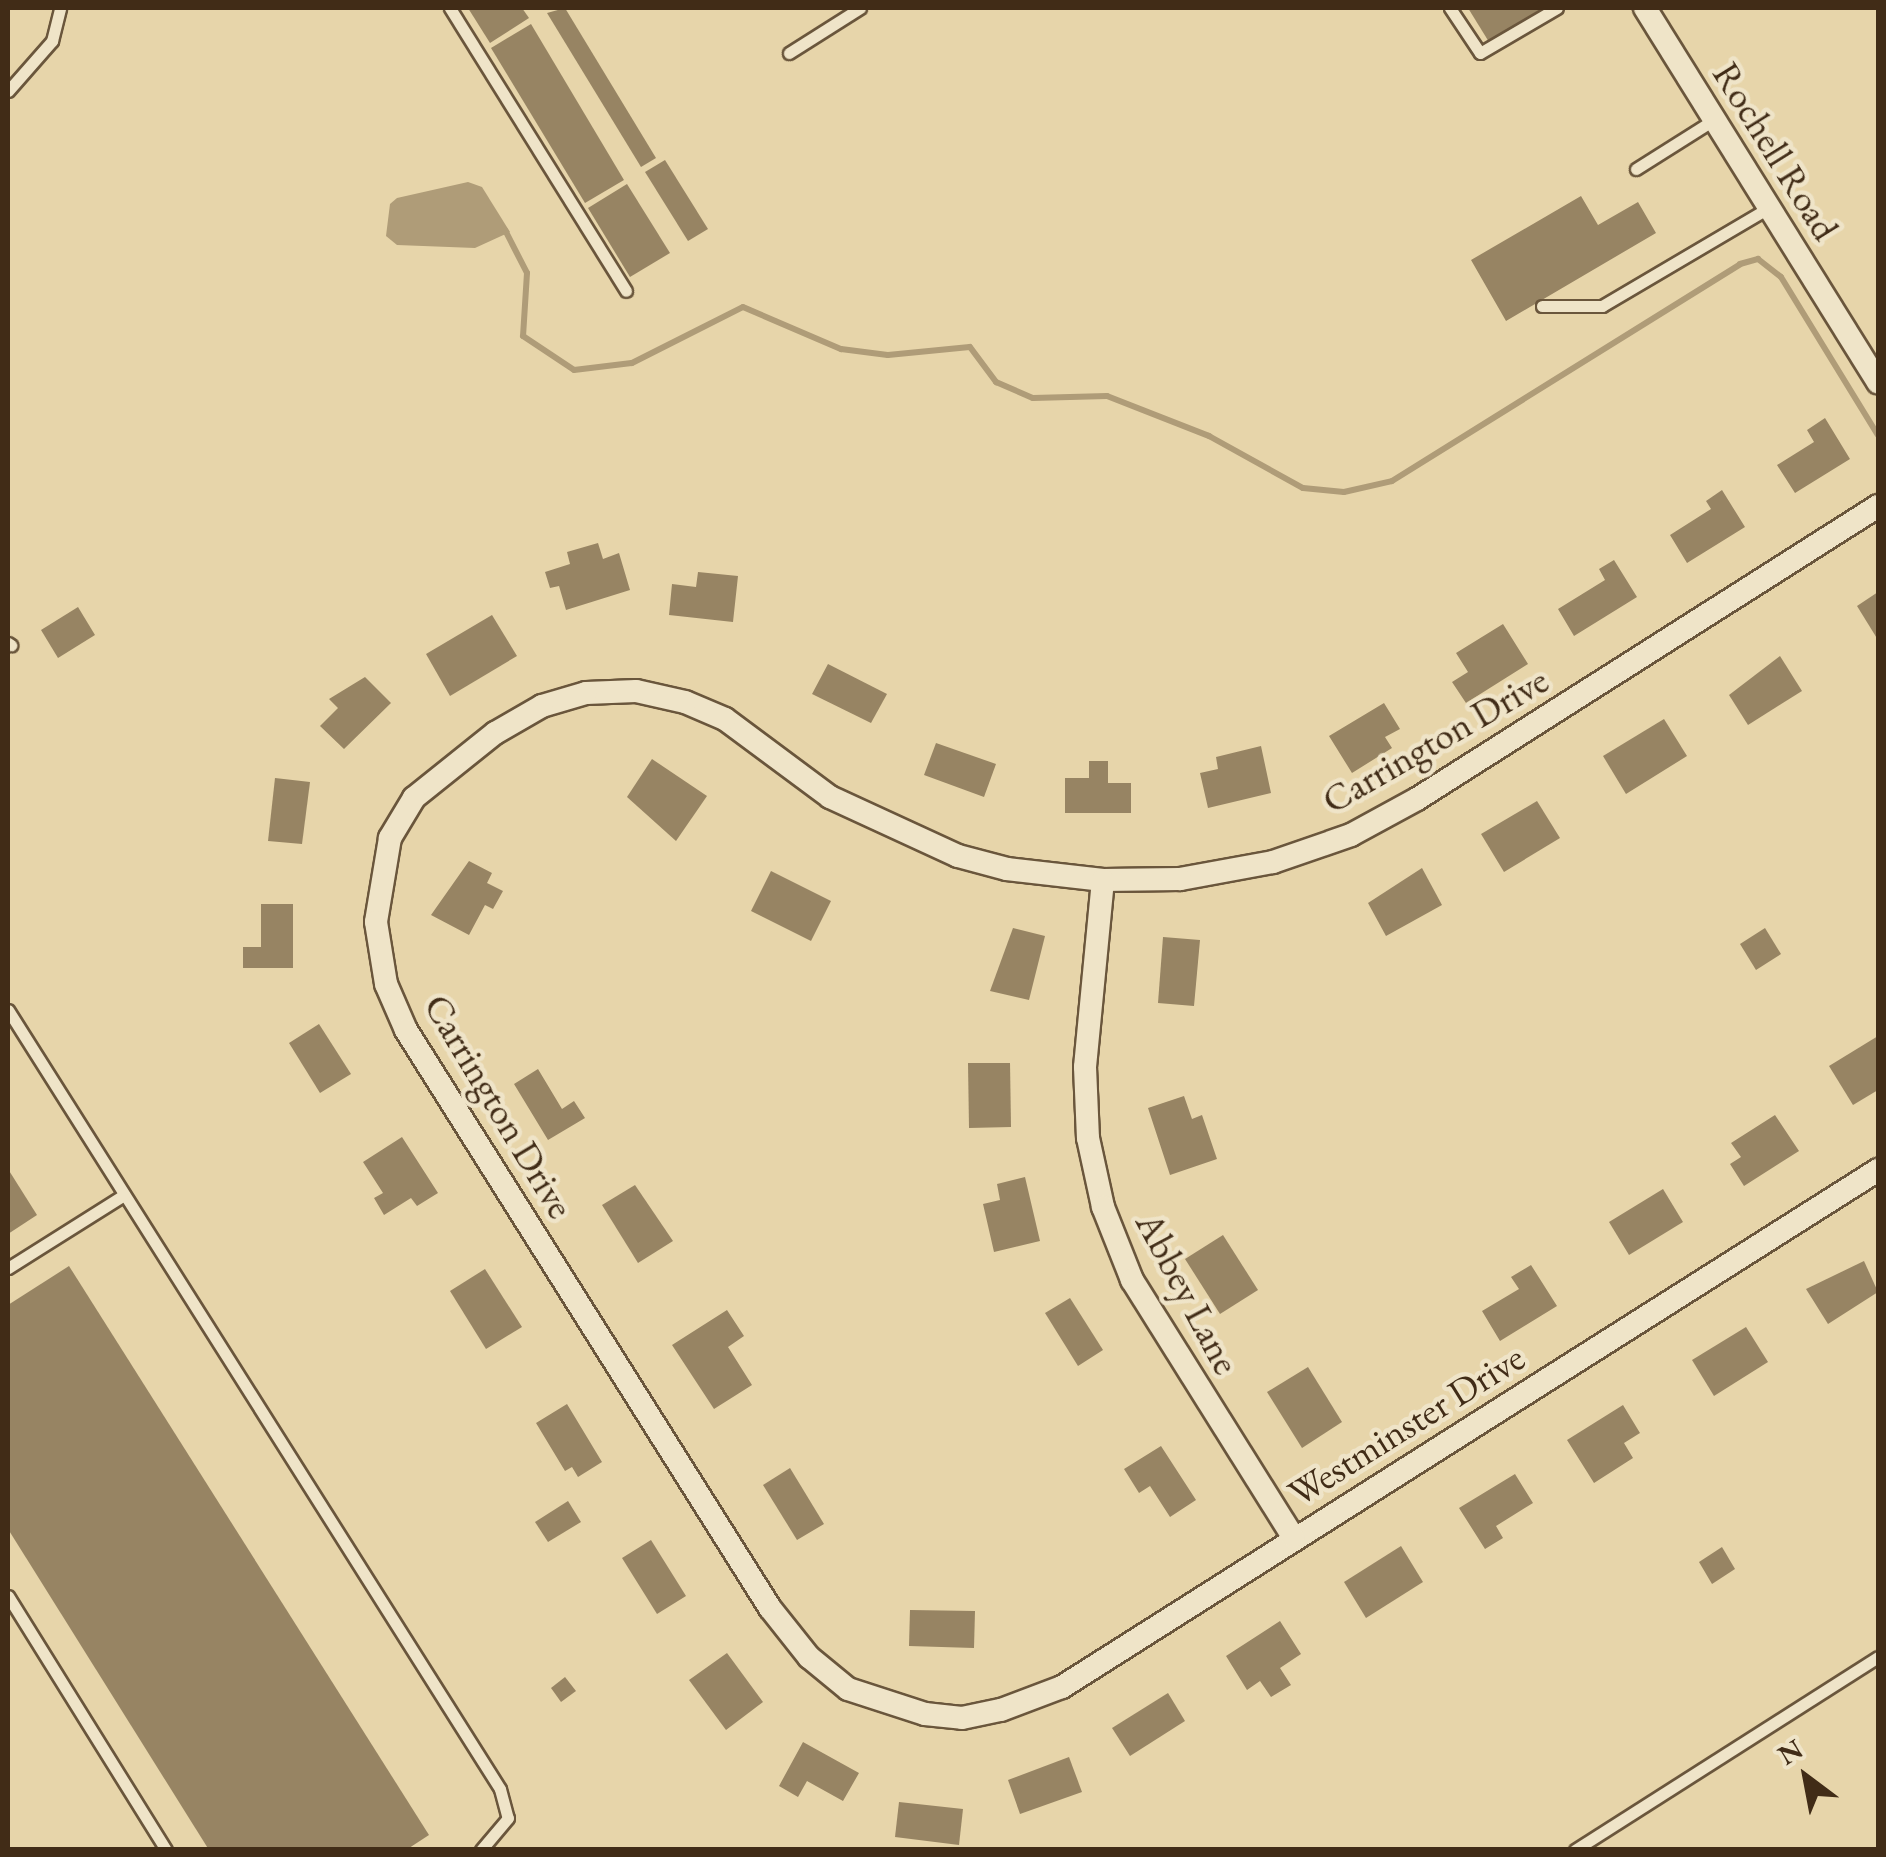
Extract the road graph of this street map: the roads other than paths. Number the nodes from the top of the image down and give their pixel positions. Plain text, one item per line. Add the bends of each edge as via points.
1 (60, 8) edge
2 (450, 8) edge
3 (860, 8) edge
4 (1450, 8) edge
5 (1558, 8) edge
6 (1645, 8) edge
7 (789, 52) dead end
8 (8, 91) edge
9 (1715, 119) junction
10 (1636, 169) dead end
11 (1770, 207) junction
12 (626, 292) dead end
13 (1542, 306) dead end
14 (1878, 382) edge
15 (1878, 506) edge
16 (1103, 880) junction
17 (8, 1010) edge
18 (1878, 1170) edge
19 (124, 1195) junction
20 (8, 1268) edge
21 (1293, 1538) junction
22 (8, 1596) edge
23 (1878, 1656) edge
24 (962, 1718) joint
25 (166, 1850) edge
26 (480, 1850) edge
27 (1575, 1850) edge

1 - 8 lane via 52,41
2 - 12 lane
3 - 7 lane
4 - 5 lane via 1480,53
6 - 9 street, Rochell Road
9 - 10 lane
9 - 11 street, Rochell Road
11 - 13 lane via 1602,306
11 - 14 street, Rochell Road
15 - 16 street, Carrington Drive via 1352,835 1273,862 1180,878
16 - 21 street, Abbey Lane via 1084,1067 1088,1138 1103,1207 1132,1280
16 - 24 street, Carrington Drive via 958,856 830,797 725,719 636,691 586,693 542,706 495,732 414,798 390,838 382,872 376,922 386,984 406,1030 770,1608 808,1658 848,1689 886,1706
17 - 19 lane
18 - 21 street, Westminster Drive
19 - 20 lane
19 - 26 lane via 500,1789 508,1818
21 - 24 street, Westminster Drive via 1062,1686
22 - 25 lane
23 - 27 lane

